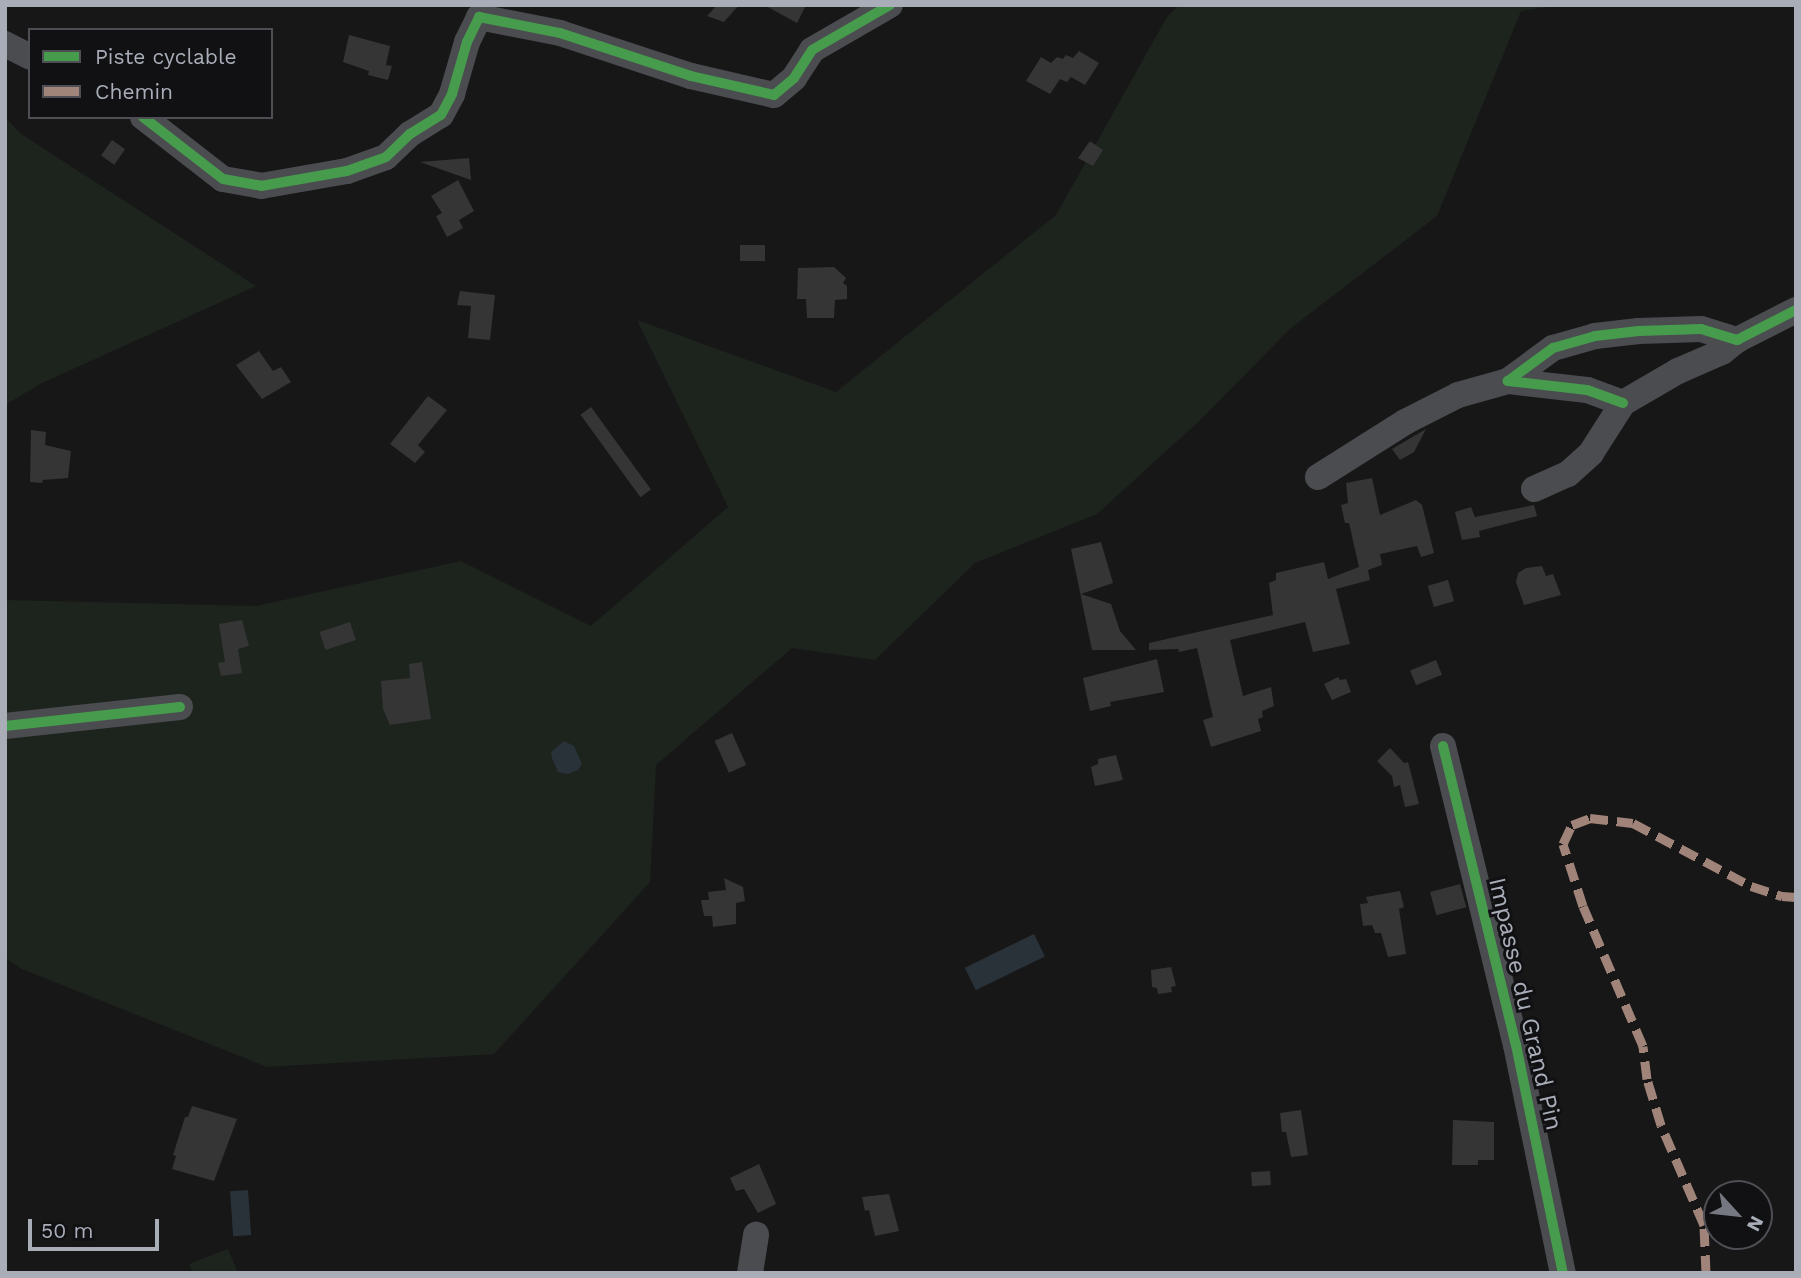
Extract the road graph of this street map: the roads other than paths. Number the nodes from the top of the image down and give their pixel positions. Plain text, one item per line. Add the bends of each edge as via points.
1 (890, 5) edge
2 (5, 44) edge
3 (28, 56) edge
4 (146, 119) edge
5 (1796, 310) edge
6 (1737, 340) junction
7 (1508, 381) junction
8 (1623, 402) junction
9 (1318, 477) dead end
10 (1534, 489) dead end
11 (180, 706) dead end
12 (5, 726) edge
13 (1443, 746) dead end
14 (756, 1234) dead end
15 (750, 1273) edge
16 (1563, 1273) edge

1 - 4 street via 812,50 794,78 774,95 691,76 560,33 479,17 441,115 410,134 386,157 347,171 261,186 223,180
2 - 3 street
5 - 6 street
6 - 7 street via 1701,329 1595,336 1553,348
6 - 8 street
7 - 8 street via 1587,390
7 - 9 street via 1458,395
8 - 10 street via 1569,474
11 - 12 street
13 - 16 street, Impasse du Grand Pin via 1516,1045
14 - 15 street

